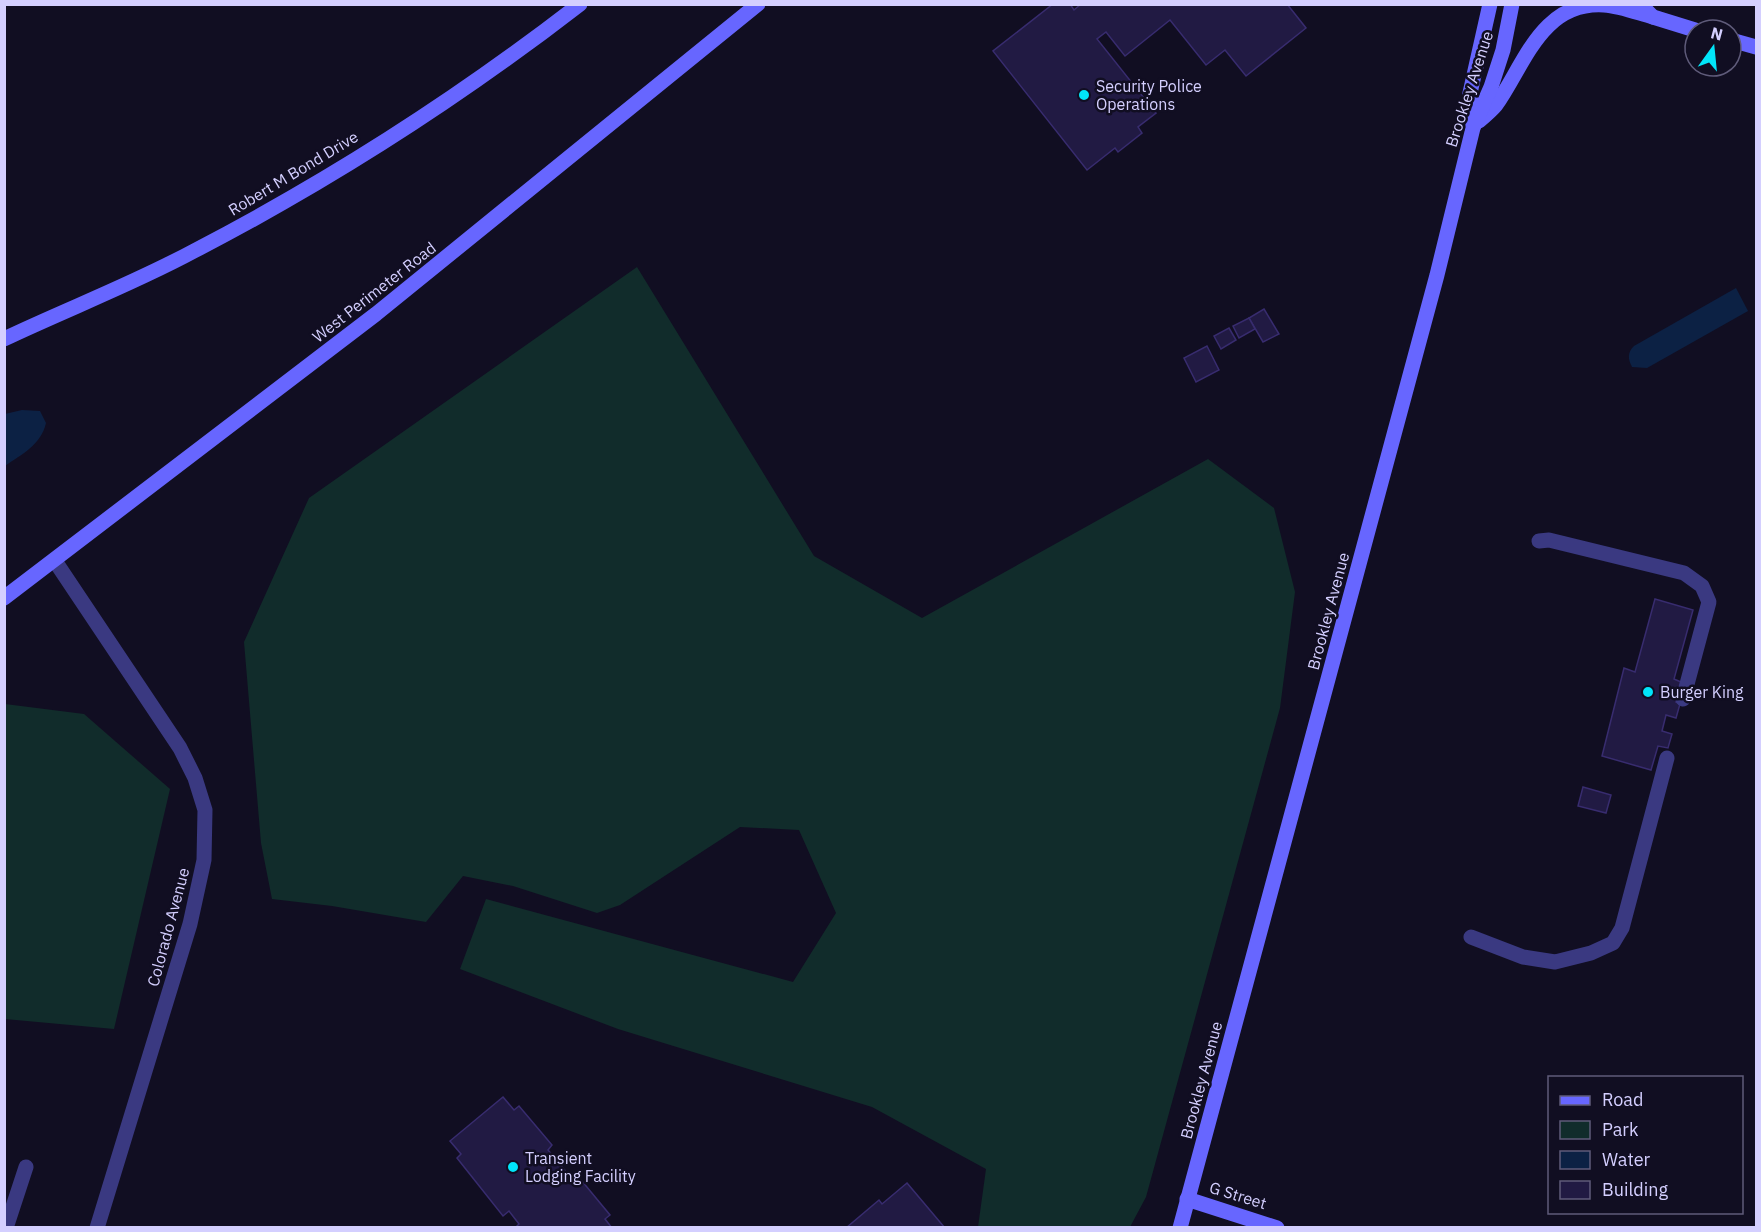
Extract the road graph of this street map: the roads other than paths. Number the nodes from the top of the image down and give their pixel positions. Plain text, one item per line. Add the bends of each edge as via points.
1 (580, 4) edge
2 (758, 4) edge
3 (1490, 4) edge
4 (1527, 4) edge
5 (1641, 4) edge
6 (1511, 10) edge
7 (1653, 16) junction
8 (1683, 26) edge
9 (1483, 43) junction
10 (1473, 128) junction
11 (4, 339) edge
12 (1539, 541) dead end
13 (55, 561) junction
14 (4, 598) edge
15 (1683, 699) dead end
16 (1667, 758) dead end
17 (1471, 937) dead end
18 (26, 1167) dead end
19 (1187, 1199) junction
20 (6, 1227) edge
21 (97, 1227) edge
22 (1180, 1227) edge
23 (1277, 1227) edge

1 - 11 street, Robert M Bond Drive via 499,67 269,210 193,252
2 - 13 street, West Perimeter Road via 376,314
3 - 9 street
4 - 6 street
5 - 7 street
6 - 9 street
6 - 10 street, Brookley Avenue via 1491,87
7 - 8 street
7 - 10 street via 1604,4 1558,19 1533,42 1496,106
9 - 10 street via 1470,93
10 - 19 street, Brookley Avenue via 1437,275
12 - 15 street via 1549,540 1684,573 1702,586 1709,602
13 - 14 street, West Perimeter Road
13 - 21 street, Colorado Avenue via 180,748 205,810 204,860 190,924
16 - 17 street via 1622,928 1613,943 1555,962 1523,957
18 - 20 street
19 - 22 street, Brookley Avenue
19 - 23 street, G Street

